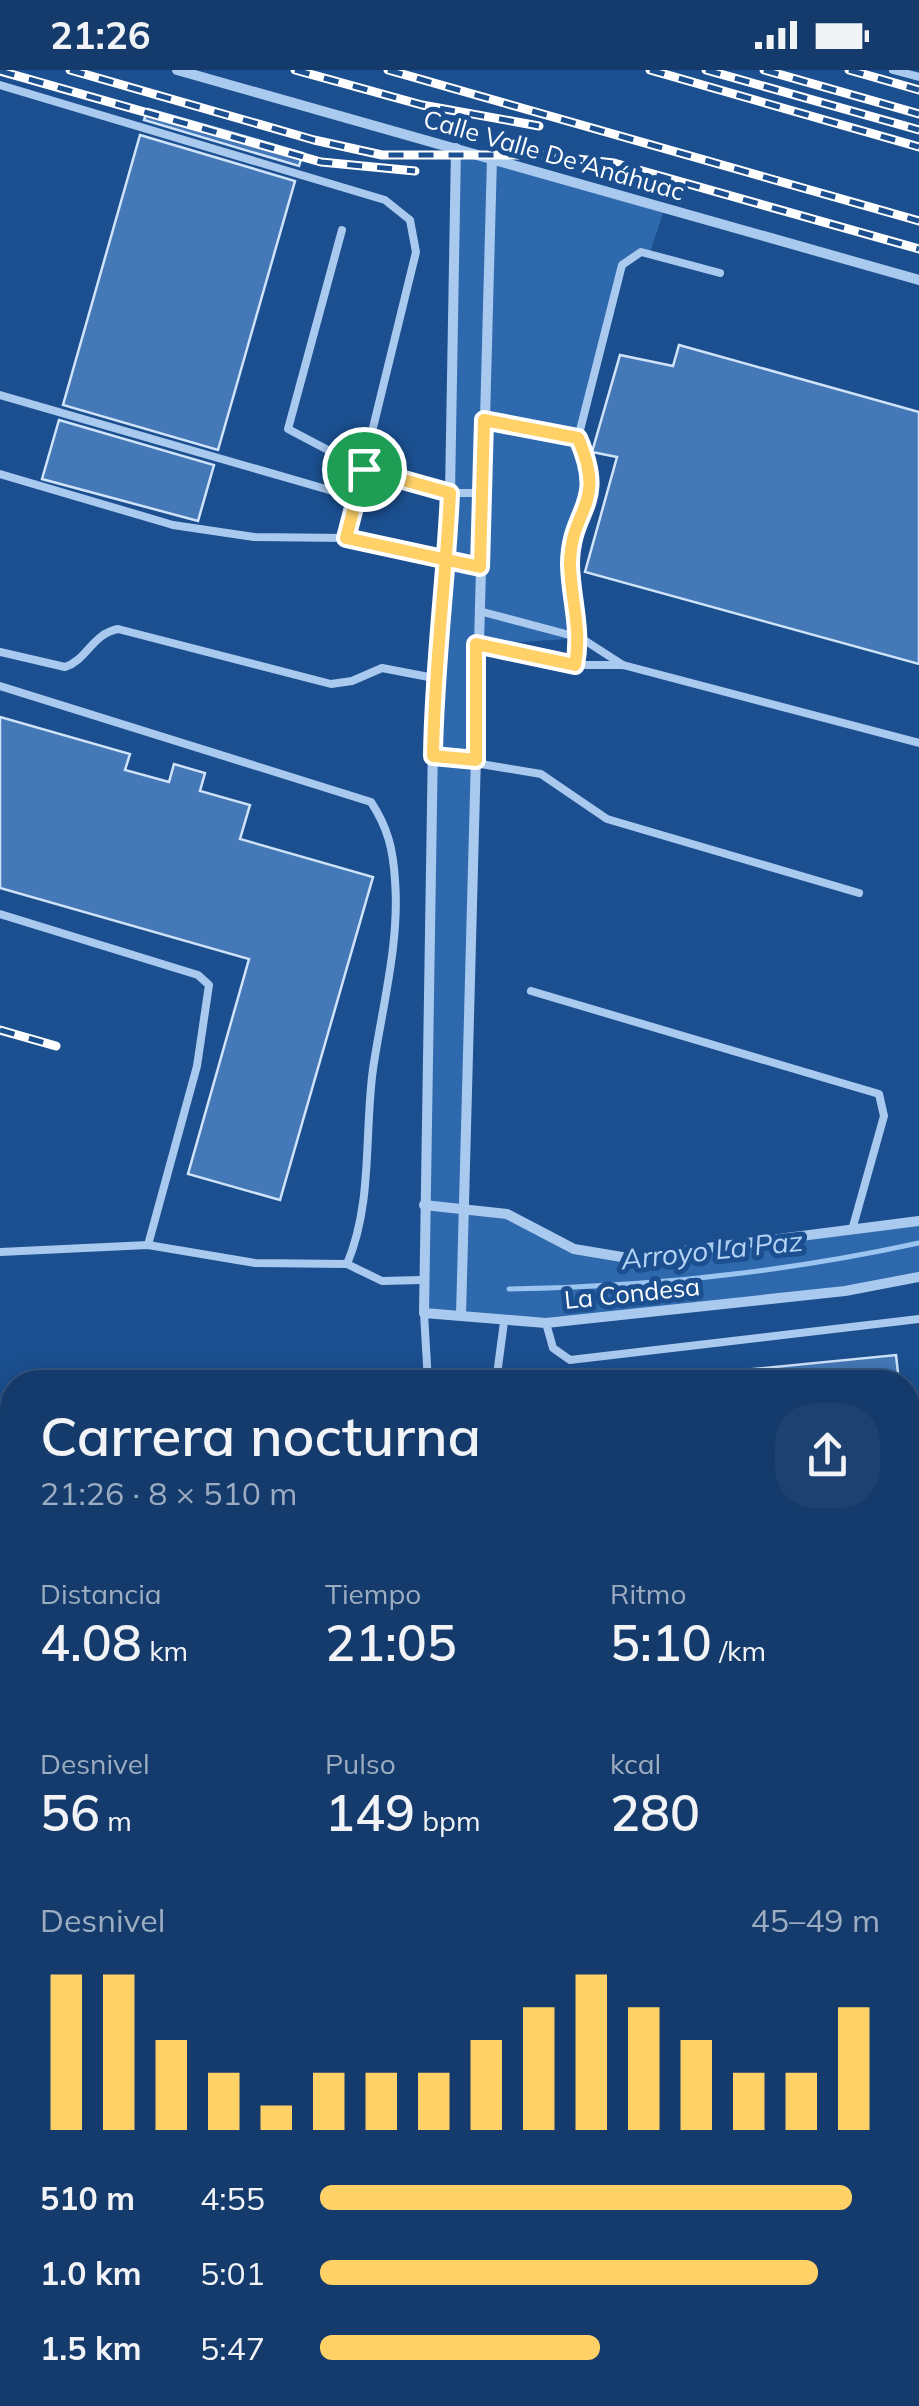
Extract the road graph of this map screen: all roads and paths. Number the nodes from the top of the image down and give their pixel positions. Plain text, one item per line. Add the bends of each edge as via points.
1 (177, 70) edge
2 (893, 70) edge
3 (919, 77) edge
4 (0, 86) edge
5 (456, 148) junction
6 (492, 158) junction
7 (342, 230) dead end
8 (720, 273) dead end
9 (919, 280) edge
10 (0, 395) edge
11 (484, 420) junction
12 (578, 438) junction
13 (364, 469) junction
14 (0, 474) edge
15 (450, 493) junction
16 (482, 493) junction
17 (357, 498) junction
18 (346, 538) junction
19 (447, 560) junction
20 (480, 567) junction
21 (478, 611) junction
22 (581, 638) junction
23 (476, 644) junction
24 (0, 652) edge
25 (575, 665) junction
26 (623, 665) junction
27 (434, 678) junction
28 (0, 686) edge
29 (919, 743) edge
30 (433, 756) junction
31 (476, 760) junction
32 (858, 893) dead end
33 (0, 914) edge
34 (531, 991) dead end
35 (424, 1205) junction
36 (464, 1208) junction
37 (919, 1221) edge
38 (852, 1230) junction
39 (148, 1245) junction
40 (0, 1252) edge
41 (347, 1264) junction
42 (919, 1278) edge
43 (421, 1280) junction
44 (424, 1313) junction
45 (461, 1315) junction
46 (919, 1319) edge
47 (504, 1322) junction
48 (546, 1322) junction
49 (427, 1370) edge
50 (498, 1370) edge

1 - 5 street, Calle Valle De Anáhuac
2 - 3 lane
4 - 13 lane via 400,208 415,234 414,274
5 - 6 street, Calle Valle De Anáhuac
5 - 15 street
6 - 9 street, Calle Valle De Anáhuac
6 - 11 street
7 - 13 lane via 287,425
8 - 12 lane via 650,253 626,259
10 - 17 lane
11 - 12 lane
11 - 16 street
12 - 22 lane via 592,480 570,566
13 - 15 lane
13 - 17 lane
14 - 18 lane via 173,525 254,538
15 - 16 lane
15 - 19 street
16 - 20 street
17 - 18 lane
18 - 19 lane
19 - 20 lane
19 - 27 street
20 - 21 street
21 - 22 lane
21 - 23 street
22 - 25 lane
22 - 26 lane
23 - 25 lane
23 - 31 street
24 - 27 lane via 65,667 96,637 118,629 331,684 382,668
25 - 26 lane
26 - 29 lane
27 - 30 street
28 - 41 lane via 371,802 390,831 396,885 391,957 366,1131 366,1199
30 - 31 lane
30 - 35 street
31 - 32 lane via 540,774 584,807 629,827
31 - 36 street
33 - 39 lane via 198,975 209,985 197,1066
34 - 38 lane via 871,1088 883,1101 884,1116
35 - 36 street, La Condesa
35 - 43 street
36 - 38 street, La Condesa via 507,1214 602,1257
36 - 45 street
37 - 38 street, La Condesa
39 - 40 lane
39 - 41 lane via 255,1263
41 - 43 lane via 382,1281
42 - 48 street, La Condesa
43 - 44 street
44 - 45 street, La Condesa
44 - 49 lane
45 - 47 street, La Condesa
46 - 48 lane via 570,1360 553,1348
47 - 48 street, La Condesa
47 - 50 lane

